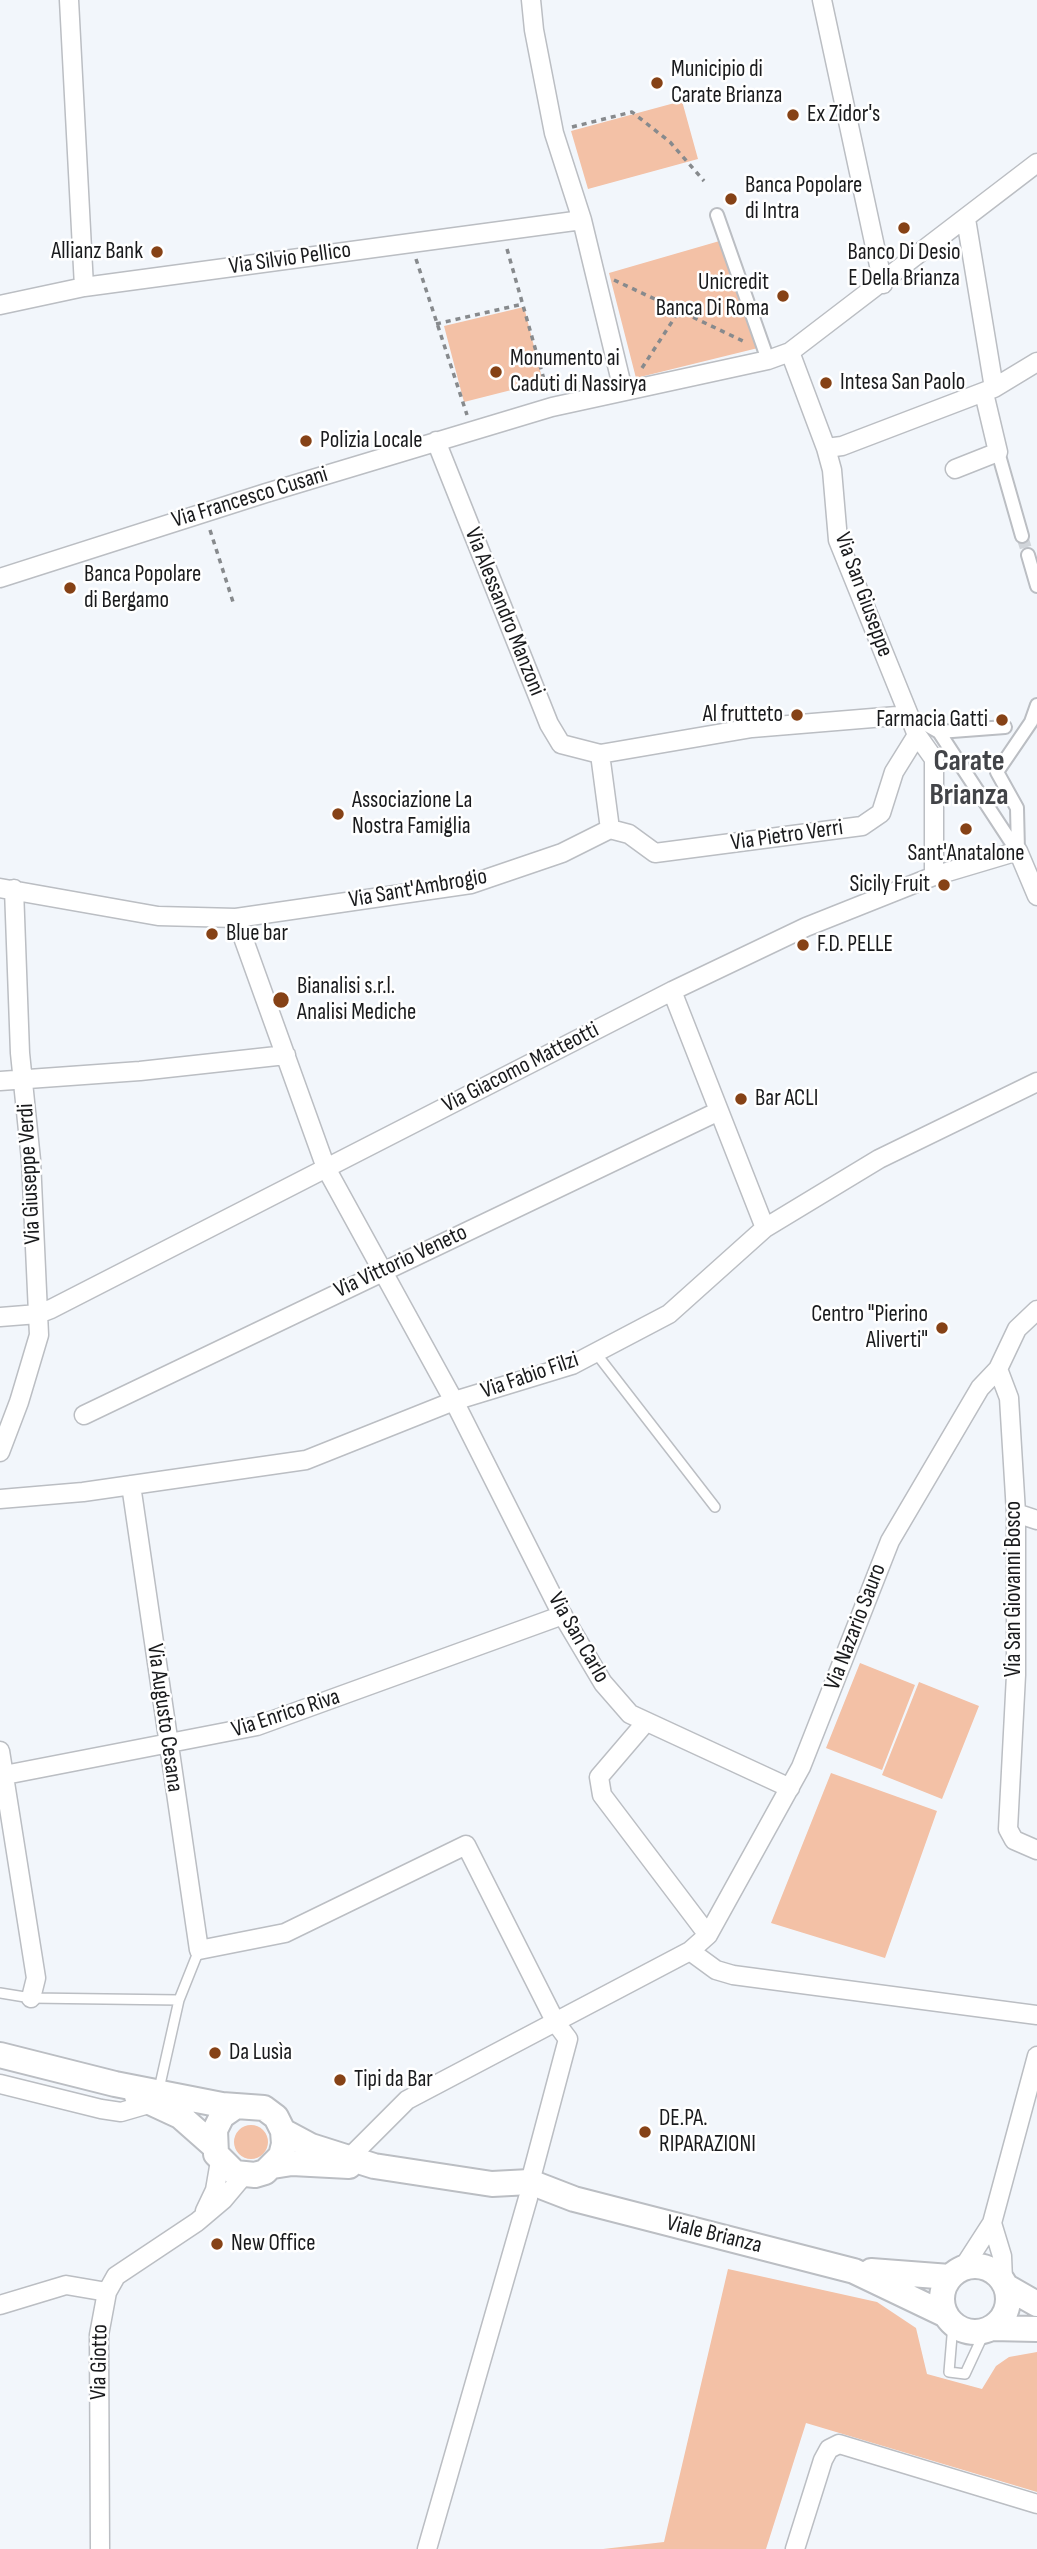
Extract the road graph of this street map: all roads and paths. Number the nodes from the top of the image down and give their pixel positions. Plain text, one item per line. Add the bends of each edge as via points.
1 (69, 0) edge
2 (531, 0) edge
3 (822, 0) edge
4 (588, 123) dead end
5 (1037, 163) edge
6 (704, 181) dead end
7 (717, 215) dead end
8 (966, 219) junction
9 (582, 220) junction
10 (502, 230) junction
11 (410, 243) junction
12 (594, 270) junction
13 (883, 284) junction
14 (84, 287) junction
15 (523, 304) junction
16 (0, 305) edge
17 (674, 308) junction
18 (684, 313) junction
19 (677, 314) junction
20 (436, 324) junction
21 (790, 352) junction
22 (767, 356) junction
23 (1037, 362) edge
24 (624, 390) junction
25 (989, 391) junction
26 (552, 407) junction
27 (472, 430) junction
28 (436, 441) junction
29 (827, 448) junction
30 (998, 452) junction
31 (955, 469) dead end
32 (205, 512) junction
33 (1022, 536) tunnel mouth
34 (1028, 555) tunnel mouth
35 (0, 578) edge
36 (1037, 586) edge
37 (234, 605) dead end
38 (1037, 705) edge
39 (909, 715) junction
40 (1005, 727) dead end
41 (939, 732) junction
42 (917, 735) junction
43 (600, 754) junction
44 (610, 829) junction
45 (1018, 851) junction
46 (934, 876) junction
47 (7, 889) edge
48 (1037, 896) edge
49 (236, 918) junction
50 (672, 991) junction
51 (286, 1055) junction
52 (23, 1079) junction
53 (0, 1081) edge
54 (1037, 1082) edge
55 (719, 1111) junction
56 (327, 1168) junction
57 (765, 1228) junction
58 (382, 1271) junction
59 (1037, 1310) edge
60 (38, 1314) junction
61 (0, 1317) edge
62 (595, 1352) junction
63 (998, 1369) junction
64 (454, 1401) junction
65 (84, 1415) dead end
66 (0, 1452) edge
67 (131, 1485) junction
68 (0, 1499) edge
69 (715, 1507) dead end
70 (1016, 1513) junction
71 (1037, 1520) edge
72 (563, 1615) junction
73 (646, 1722) junction
74 (168, 1745) junction
75 (0, 1751) edge
76 (2, 1776) edge
77 (790, 1788) junction
78 (1037, 1850) edge
79 (708, 1935) junction
80 (199, 1950) junction
81 (690, 1951) junction
82 (0, 1993) edge
83 (30, 1998) junction
84 (179, 2000) junction
85 (1037, 2015) edge
86 (556, 2023) junction
87 (0, 2055) edge
88 (1037, 2056) edge
89 (0, 2084) edge
90 (155, 2097) junction
91 (235, 2107) junction
92 (283, 2131) junction
93 (217, 2154) junction
94 (349, 2158) junction
95 (273, 2166) junction
96 (374, 2166) junction
97 (244, 2175) junction
98 (529, 2190) junction
99 (197, 2222) junction
100 (992, 2223) junction
101 (854, 2271) junction
102 (957, 2272) junction
103 (1005, 2284) junction
104 (107, 2292) junction
105 (1037, 2304) edge
106 (0, 2305) edge
107 (950, 2319) junction
108 (1037, 2329) edge
109 (988, 2330) junction
110 (1037, 2504) edge
111 (100, 2549) edge
112 (427, 2549) edge
113 (795, 2549) edge

1 - 14 street
2 - 9 street via 554,133
3 - 13 street
4 - 6 path via 632,112 670,142
5 - 8 street, Via Francesco Cusani
7 - 22 street
8 - 13 street, Via Francesco Cusani
8 - 25 street
9 - 10 street, Via Silvio Pellico
9 - 12 street
10 - 11 street, Via Silvio Pellico
10 - 15 path
11 - 14 street, Via Silvio Pellico
11 - 20 path
12 - 17 path
12 - 24 street
13 - 21 street, Via Francesco Cusani
14 - 16 street, Via Silvio Pellico
15 - 20 path
15 - 26 path
17 - 18 path via 681,304
17 - 19 path
18 - 19 path
18 - 22 path
19 - 24 path
20 - 27 path
21 - 22 street, Via Francesco Cusani
21 - 29 street, Via San Giuseppe
22 - 24 street, Via Francesco Cusani
23 - 25 street
24 - 26 street, Via Francesco Cusani
25 - 29 street
25 - 30 street
26 - 27 street, Via Francesco Cusani
27 - 28 street, Via Francesco Cusani
28 - 32 street, Via Francesco Cusani
28 - 43 street, Via Alessandro Manzoni via 549,724 561,744
29 - 39 street, Via San Giuseppe via 838,540
30 - 31 street
30 - 33 street
32 - 35 street, Via Francesco Cusani
32 - 37 path
34 - 36 street
38 - 45 street via 1031,722 996,772 1017,808
39 - 41 street
39 - 42 street, Via San Giuseppe
39 - 43 street via 752,728
40 - 41 street
41 - 45 street
42 - 44 street, Via Pietro Verri via 903,753 881,813 862,826 655,853 629,834
42 - 46 street, Via San Giuseppe via 934,759
43 - 44 street
44 - 49 street, Via Sant'Ambrogio via 562,853 471,884
45 - 46 street, Via Giacomo Matteotti
45 - 48 street
46 - 50 street, Via Giacomo Matteotti via 806,927
47 - 49 street, Via Sant'Ambrogio via 158,916
47 - 52 street, Via Giuseppe Verdi
49 - 51 street, Via San Carlo
50 - 55 street
50 - 56 street, Via Giacomo Matteotti
51 - 52 street via 140,1072
51 - 56 street, Via San Carlo
52 - 53 street
52 - 60 street, Via Giuseppe Verdi
54 - 57 street, Via Fabio Filzi via 879,1159
55 - 57 street
55 - 58 street, Via Vittorio Veneto
56 - 58 street, Via San Carlo
56 - 60 street, Via Giacomo Matteotti
57 - 62 street, Via Fabio Filzi via 669,1314
58 - 64 street, Via San Carlo
58 - 65 street, Via Vittorio Veneto
59 - 63 street, Via Nazario Sauro via 1017,1329
60 - 61 street
60 - 66 street, Via Giuseppe Verdi via 38,1345
62 - 64 street, Via Fabio Filzi via 572,1365
62 - 69 lane
63 - 70 street, Via San Giovanni Bosco via 1009,1398
63 - 77 street, Via Nazario Sauro via 980,1388 890,1541
64 - 67 street, Via Fabio Filzi via 306,1460
64 - 72 street, Via San Carlo
67 - 68 street, Via Fabio Filzi
67 - 74 street, Via Augusto Cesana
70 - 71 street
70 - 78 street, Via San Giovanni Bosco via 1016,1675 1008,1829 1014,1840
72 - 73 street, Via San Carlo via 603,1683 630,1714
72 - 74 street, Via Enrico Riva via 281,1719
73 - 77 street, Via San Carlo
73 - 79 street via 599,1777 602,1795
74 - 76 street, Via Enrico Riva
74 - 80 street, Via Augusto Cesana
75 - 76 street
76 - 83 street via 36,1978
77 - 79 street, Via Nazario Sauro
79 - 81 street, Via Nazario Sauro
80 - 84 lane
80 - 86 street via 285,1933 466,1845
81 - 85 street via 716,1970 733,1975
81 - 86 street, Via Nazario Sauro
82 - 83 lane
83 - 84 lane
84 - 90 lane
86 - 94 street via 407,2099
86 - 98 street via 568,2039
87 - 90 main road, Viale Brianza
88 - 100 street
89 - 90 street, Viale Brianza via 121,2112
90 - 91 main road, Viale Brianza
90 - 93 main road, Viale Brianza
91 - 92 main road, Viale Brianza via 264,2108 276,2117
91 - 93 main road via 222,2116 215,2130
92 - 94 main road, Viale Brianza
92 - 95 main road via 284,2144
93 - 97 main road, Viale Brianza via 235,2173
93 - 99 street, Via Giotto via 215,2190
94 - 96 main road, Viale Brianza
95 - 96 main road, Viale Brianza
95 - 97 main road, Viale Brianza
96 - 98 main road, Viale Brianza
97 - 99 street, Via Giotto
98 - 101 main road, Viale Brianza
98 - 112 street
99 - 104 street, Via Giotto via 116,2276
100 - 102 street
100 - 103 street
101 - 102 main road, Viale Brianza
101 - 107 main road, Viale Brianza
102 - 103 main road, Viale Brianza via 985,2267
102 - 107 main road via 942,2295
103 - 105 main road, Viale Brianza
103 - 109 main road via 1009,2296 1005,2315
104 - 106 street via 66,2285
104 - 111 street, Via Giotto via 99,2335
107 - 109 main road, Viale Brianza via 963,2330
107 - 109 lane via 949,2372 965,2374
108 - 109 main road, Viale Brianza
110 - 113 street via 839,2444 828,2449 823,2460

